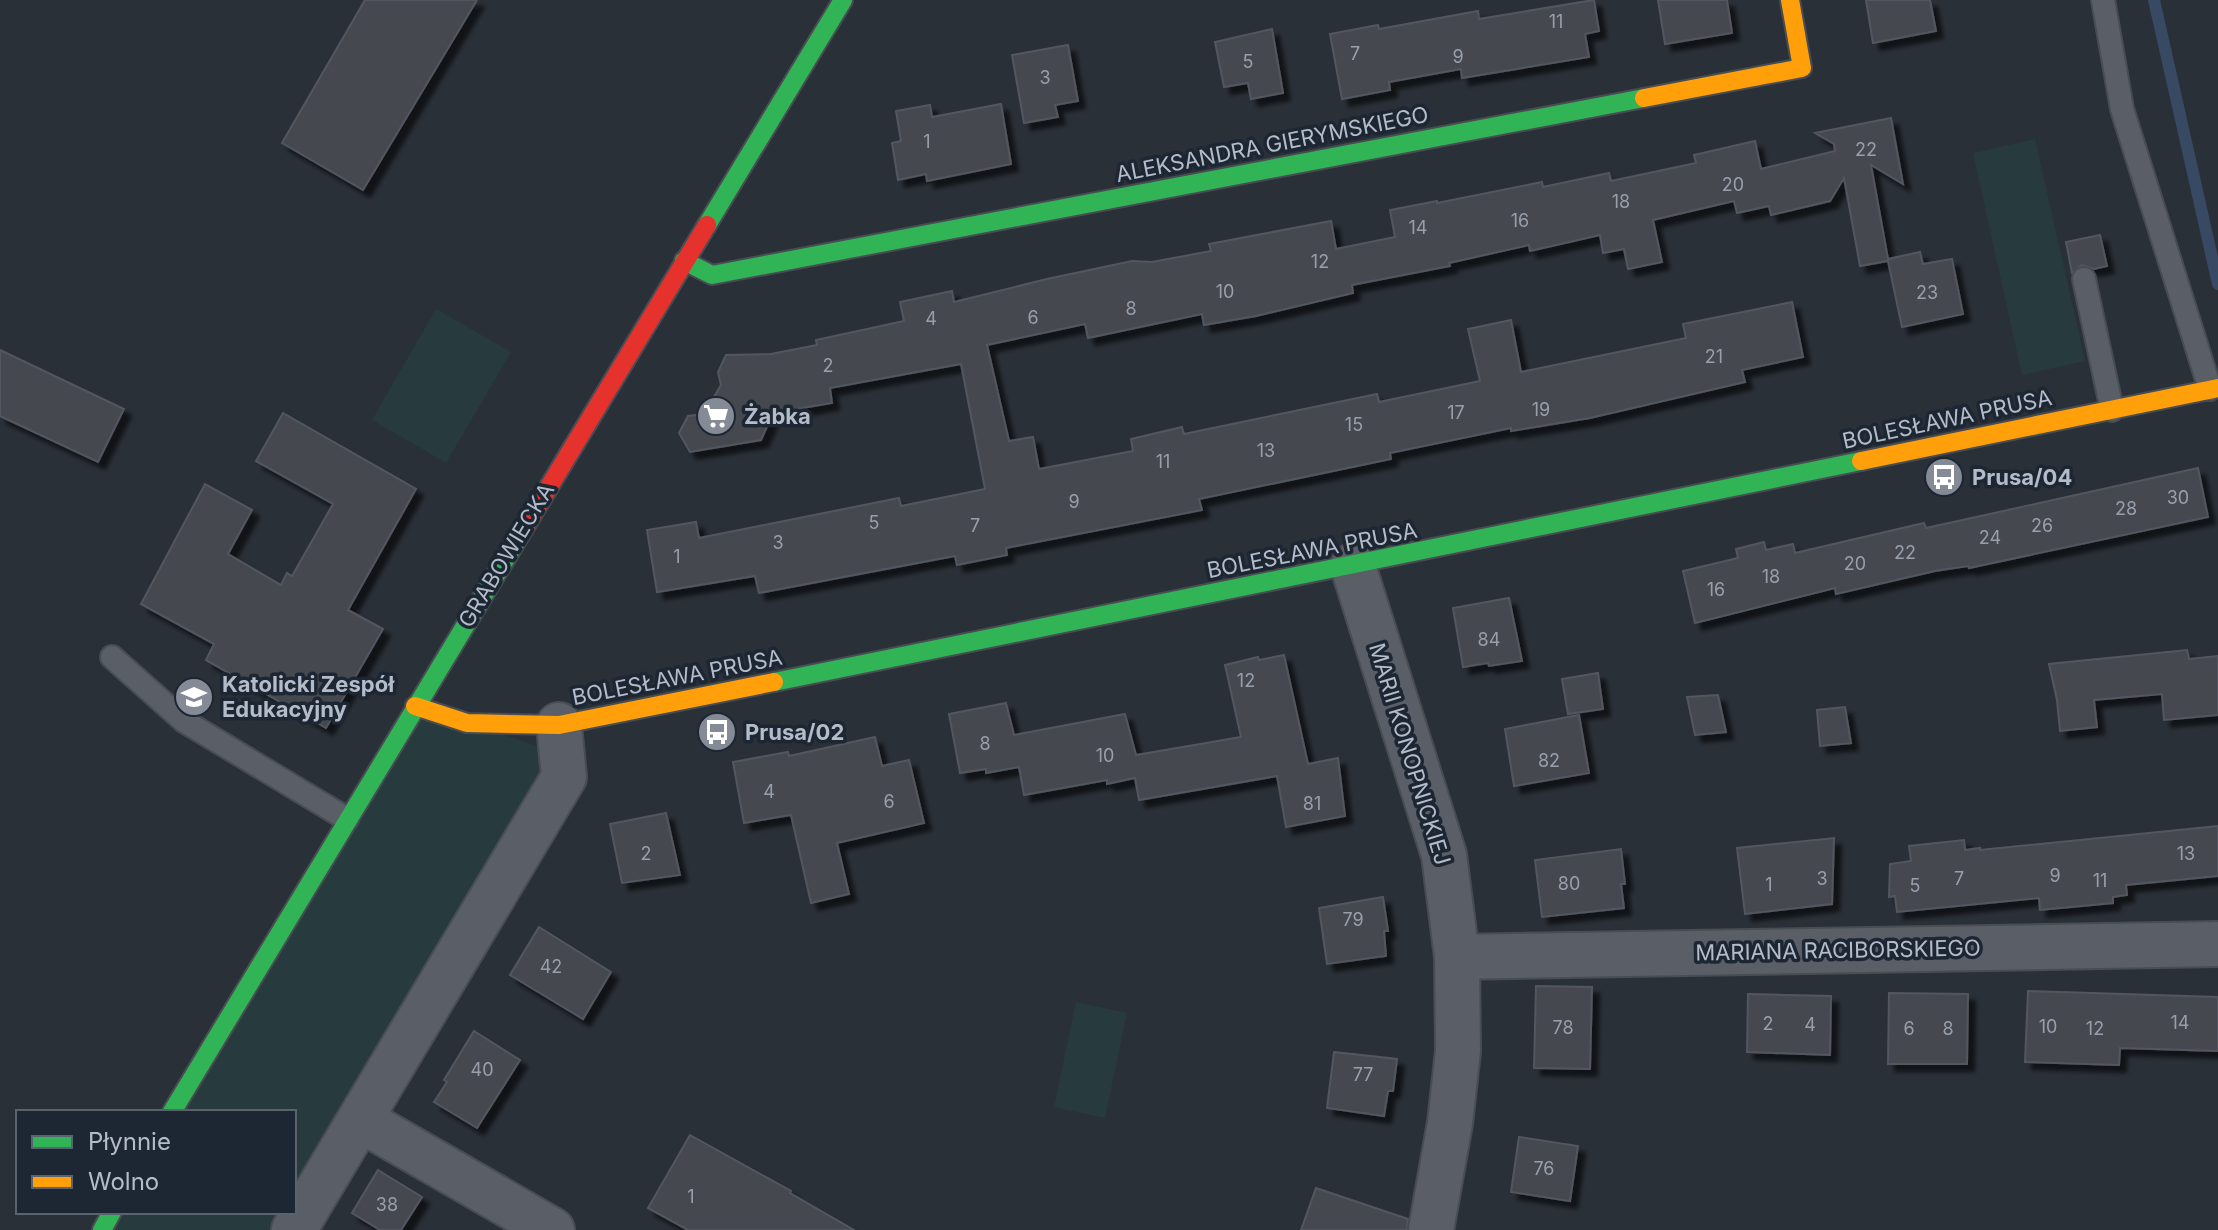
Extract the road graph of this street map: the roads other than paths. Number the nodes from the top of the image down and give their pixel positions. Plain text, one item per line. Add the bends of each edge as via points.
1 (843, 0) edge
2 (1790, 0) edge
3 (2103, 0) edge
4 (684, 261) junction
5 (2084, 279) dead end
6 (2214, 389) edge
7 (2112, 410) junction
8 (1353, 566) junction
9 (112, 657) dead end
10 (415, 706) junction
11 (559, 725) junction
12 (347, 819) junction
13 (2218, 944) edge
14 (1457, 957) junction
15 (173, 1110) edge
16 (361, 1120) junction
17 (294, 1230) edge
18 (552, 1230) edge
19 (1431, 1230) edge

1 - 4 street, GRABOWIECKA
2 - 4 street, ALEKSANDRA GIERYMSKIEGO via 1802,68 712,275
3 - 6 lane via 2122,109
4 - 10 street, GRABOWIECKA
5 - 7 lane
6 - 7 street, BOLESŁAWA PRUSA
7 - 8 street, BOLESŁAWA PRUSA
8 - 11 street, BOLESŁAWA PRUSA
8 - 14 street, MARII KONOPNICKIEJ via 1444,855
9 - 12 lane via 184,721
10 - 11 street, BOLESŁAWA PRUSA via 467,723
10 - 12 street, GRABOWIECKA
11 - 16 street via 564,777
12 - 15 street, GRABOWIECKA
13 - 14 street, MARIANA RACIBORSKIEGO
14 - 19 street, MARII KONOPNICKIEJ via 1458,1051
16 - 17 street
16 - 18 street

